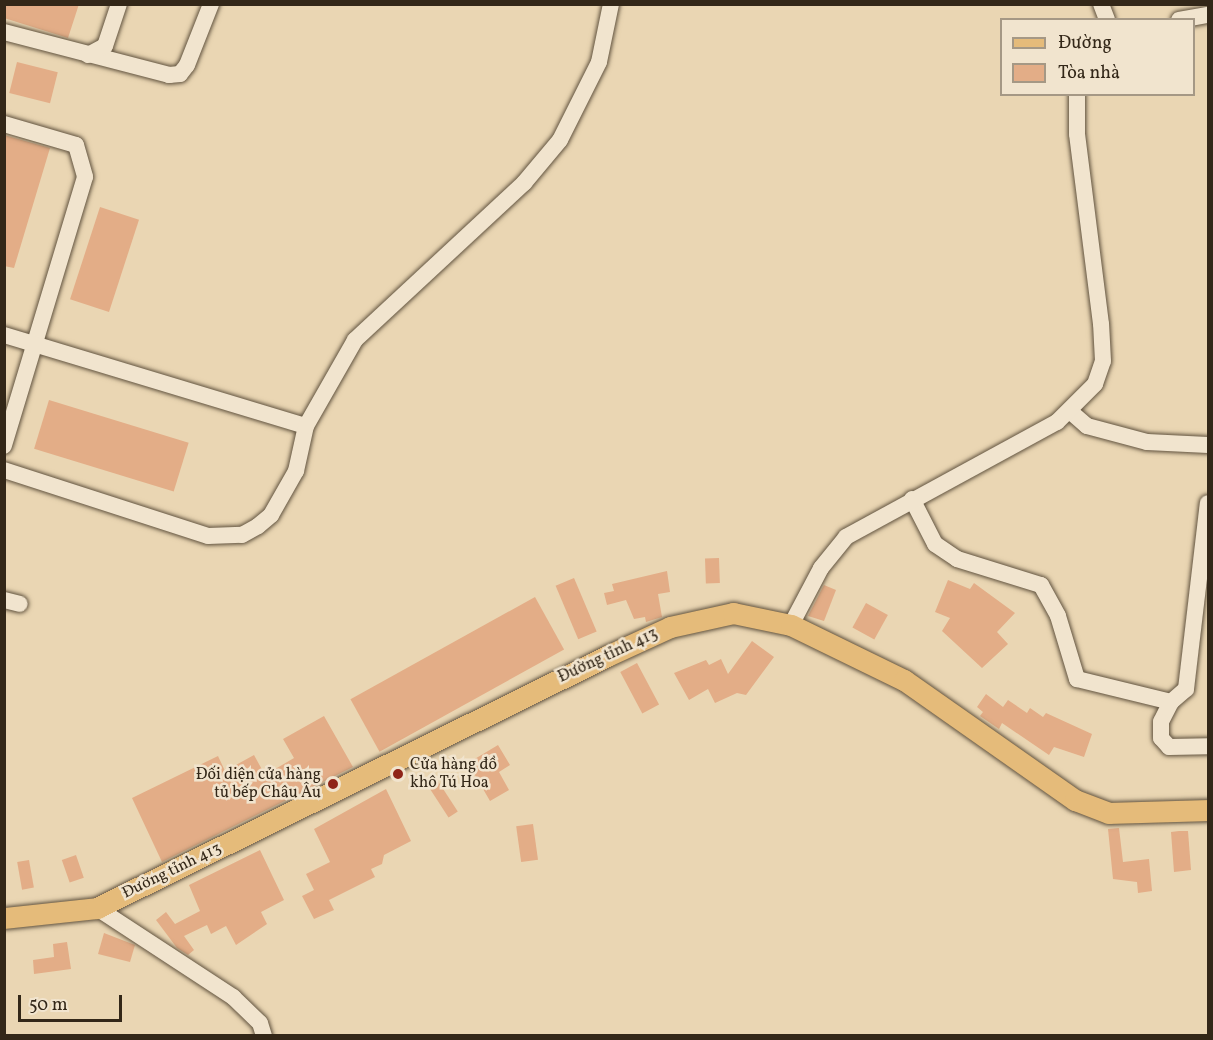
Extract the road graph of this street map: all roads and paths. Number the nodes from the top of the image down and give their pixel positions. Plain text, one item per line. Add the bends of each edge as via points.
1 (119, 4) edge
2 (211, 4) edge
3 (611, 4) edge
4 (1209, 15) edge
5 (1191, 18) edge
6 (4, 32) edge
7 (88, 55) junction
8 (1077, 96) edge
9 (4, 124) edge
10 (6, 339) edge
11 (33, 344) junction
12 (1072, 413) junction
13 (306, 426) junction
14 (1209, 445) edge
15 (4, 446) edge
16 (4, 470) edge
17 (912, 499) junction
18 (1209, 503) edge
19 (791, 626) junction
20 (1171, 702) junction
21 (1209, 746) edge
22 (1209, 810) edge
23 (97, 908) junction
24 (4, 918) edge
25 (264, 1035) edge

1 - 7 street via 105,46
2 - 7 street via 180,74 169,75
3 - 13 street via 599,62 560,140 524,183 368,325 327,385
4 - 5 street
6 - 7 street
8 - 12 street via 1103,361 1095,384
9 - 11 street via 76,145 85,177
10 - 11 street
11 - 13 street
11 - 15 street
12 - 14 street via 1087,426 1146,442
12 - 17 street
13 - 16 street via 296,471 271,515 242,535 208,536
17 - 19 street via 846,537 821,568
17 - 20 street via 935,544 957,559 1041,585 1058,616 1077,679
18 - 20 street via 1186,689
19 - 22 main road, Đường tỉnh 413 via 904,680 1075,800 1109,813
19 - 23 main road, Đường tỉnh 413 via 733,613 670,627
20 - 21 street via 1161,722 1161,738 1169,747
23 - 24 main road, Đường tỉnh 413
23 - 25 street via 233,997 260,1023

